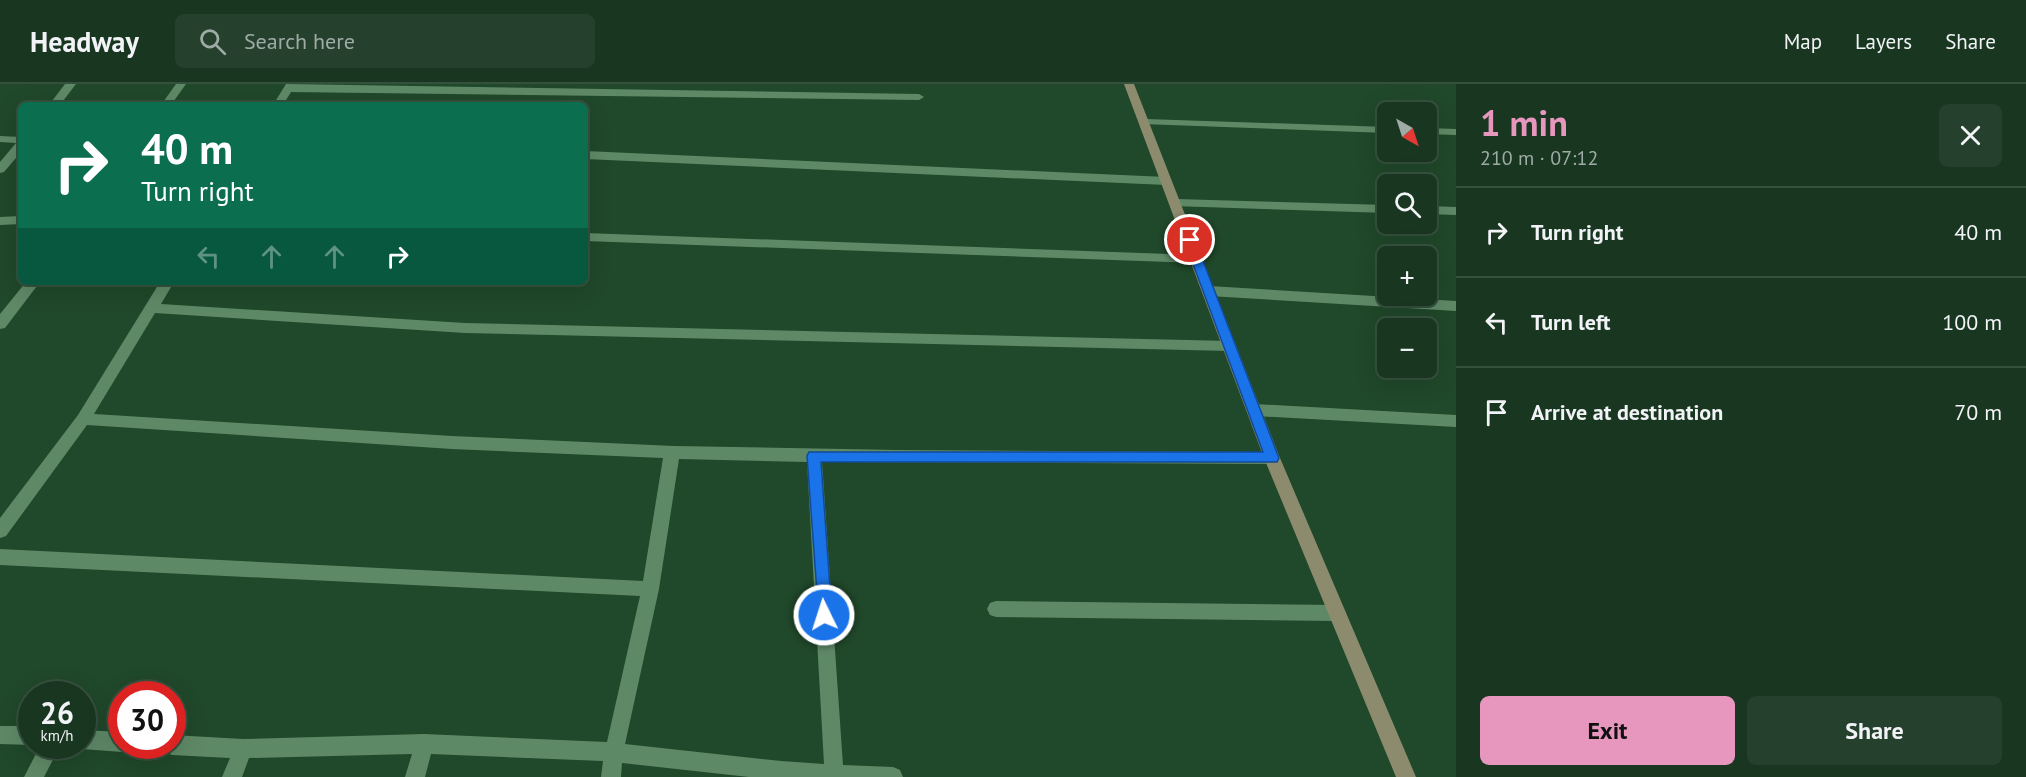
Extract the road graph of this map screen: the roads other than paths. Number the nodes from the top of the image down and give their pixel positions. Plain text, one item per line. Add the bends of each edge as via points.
1 (71, 84) edge
2 (181, 84) edge
3 (872, 84) edge
4 (1129, 84) edge
5 (290, 86) edge
6 (873, 97) junction
7 (919, 97) dead end
8 (56, 102) edge
9 (168, 102) edge
10 (280, 102) edge
11 (1146, 122) junction
12 (1377, 130) edge
13 (1437, 131) edge
14 (1456, 132) edge
15 (0, 139) edge
16 (18, 140) edge
17 (18, 148) edge
18 (588, 155) edge
19 (0, 169) edge
20 (1166, 181) junction
21 (1176, 203) junction
22 (1377, 209) edge
23 (1437, 210) edge
24 (1456, 211) edge
25 (18, 220) edge
26 (0, 221) edge
27 (588, 237) edge
28 (1197, 259) junction
29 (31, 285) edge
30 (165, 285) edge
31 (1209, 291) junction
32 (1456, 306) edge
33 (152, 308) junction
34 (0, 324) edge
35 (1230, 346) junction
36 (1254, 410) junction
37 (83, 419) junction
38 (1456, 421) edge
39 (672, 452) junction
40 (814, 456) junction
41 (1272, 458) junction
42 (0, 531) edge
43 (0, 557) edge
44 (650, 589) junction
45 (996, 609) dead end
46 (1337, 613) junction
47 (0, 735) edge
48 (18, 736) edge
49 (424, 744) junction
50 (186, 746) edge
51 (243, 749) junction
52 (614, 752) junction
53 (44, 759) edge
54 (781, 774) edge
55 (834, 775) junction
56 (34, 777) edge
57 (232, 777) edge
58 (415, 777) edge
59 (611, 777) edge
60 (893, 777) edge
61 (1406, 777) edge

1 - 8 street
2 - 9 street
3 - 6 street
4 - 11 street
5 - 6 street
5 - 10 street
6 - 7 street
11 - 12 street
11 - 20 street
13 - 14 street
15 - 16 street
17 - 19 street
18 - 20 street
20 - 21 street
21 - 22 street
21 - 28 street
23 - 24 street
25 - 26 street
27 - 28 street
28 - 31 street
29 - 34 street
30 - 33 street
31 - 32 street
31 - 35 street
33 - 35 street via 465,328
33 - 37 street
35 - 36 street
36 - 38 street
36 - 41 street
37 - 39 street
37 - 42 street
39 - 40 street
39 - 44 street
40 - 41 street
40 - 55 street
41 - 46 street
43 - 44 street
44 - 52 street
45 - 46 street
46 - 61 street
47 - 48 street
49 - 51 street
49 - 52 street
49 - 58 street
50 - 51 street
51 - 57 street
52 - 54 street
52 - 59 street
53 - 56 street
54 - 55 street
55 - 60 street

